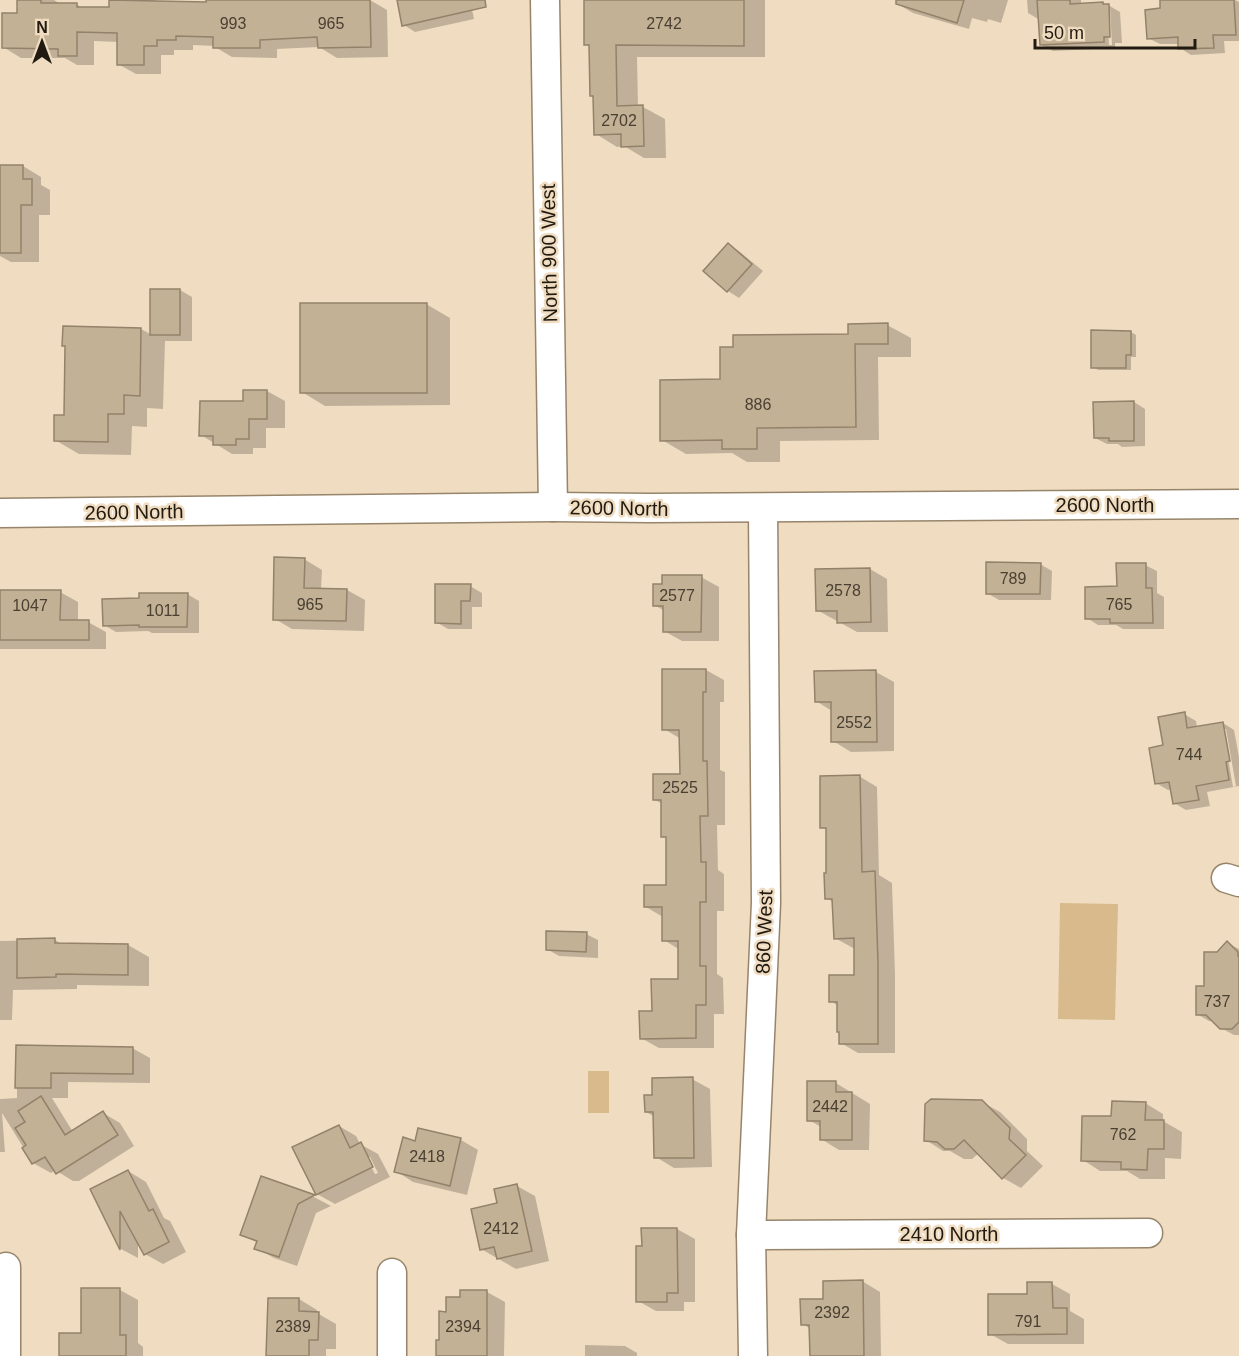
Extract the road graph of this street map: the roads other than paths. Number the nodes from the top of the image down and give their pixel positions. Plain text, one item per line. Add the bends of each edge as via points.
1 (545, 0) edge
2 (1239, 504) edge
3 (553, 507) junction
4 (763, 508) junction
5 (0, 513) edge
6 (1148, 1233) dead end
7 (751, 1235) junction
8 (6, 1267) dead end
9 (392, 1274) dead end
10 (6, 1356) edge
11 (392, 1356) edge
12 (753, 1356) edge

1 - 3 street, North 900 West
2 - 4 street, 2600 North
3 - 4 street, 2600 North
3 - 5 street, 2600 North
4 - 7 street, 860 West via 766,903
6 - 7 street, 2410 North
7 - 12 street, 860 West
8 - 10 street
9 - 11 street

